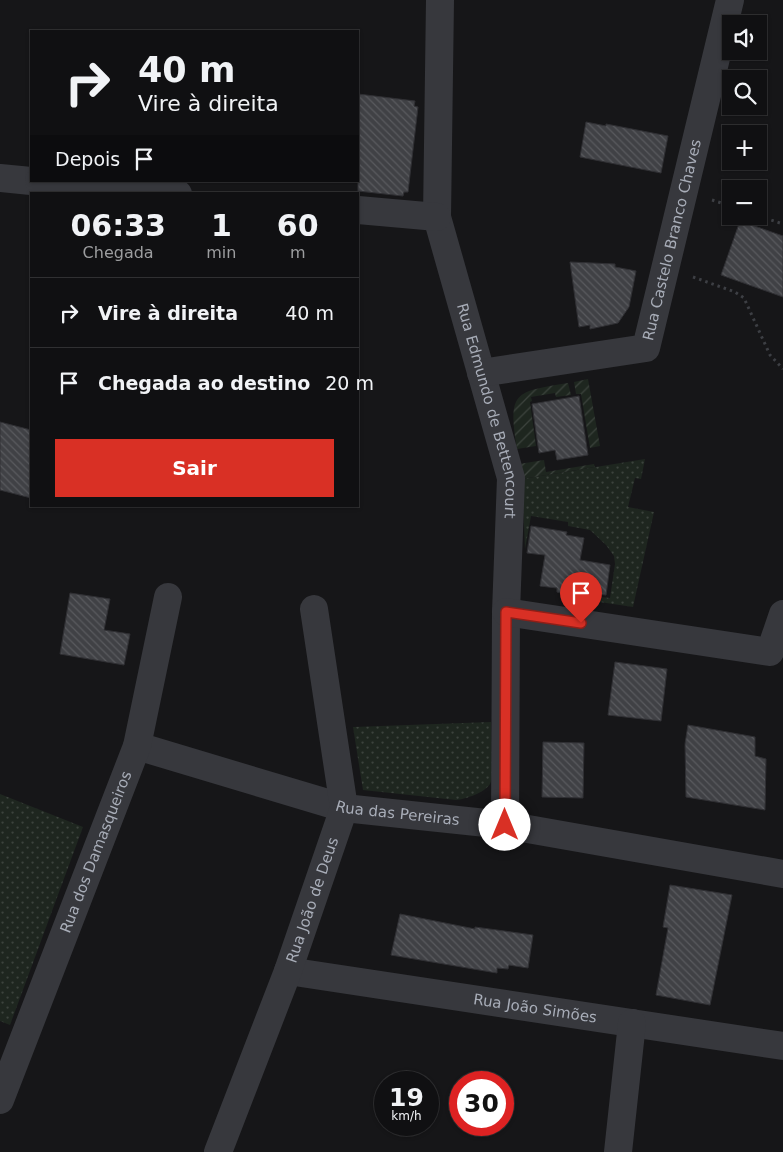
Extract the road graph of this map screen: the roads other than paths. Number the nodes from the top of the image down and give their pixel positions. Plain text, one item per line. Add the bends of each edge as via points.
1 (440, 0) edge
2 (730, 0) edge
3 (0, 178) edge
4 (30, 181) edge
5 (50, 182) edge
6 (157, 192) edge
7 (359, 210) edge
8 (437, 217) junction
9 (481, 374) junction
10 (168, 597) dead end
11 (314, 609) dead end
12 (506, 612) junction
13 (783, 614) edge
14 (137, 746) junction
15 (344, 808) junction
16 (505, 825) junction
17 (783, 874) edge
18 (288, 971) junction
19 (632, 1023) junction
20 (783, 1046) edge
21 (0, 1100) edge
22 (218, 1152) edge
23 (618, 1152) edge

1 - 8 street, Rua Edmundo de Bettencourt
2 - 9 street, Rua Castelo Branco Chaves via 646,348
3 - 4 street
5 - 6 street
7 - 8 street
8 - 9 street, Rua Edmundo de Bettencourt
9 - 12 street, Rua Edmundo de Bettencourt via 511,478
10 - 14 street, Rua dos Damasqueiros
11 - 15 street, Rua João de Deus
12 - 13 street via 770,652
12 - 16 street, Rua Edmundo de Bettencourt
14 - 15 street, Rua das Pereiras
14 - 21 street, Rua dos Damasqueiros
15 - 16 street, Rua das Pereiras
15 - 18 street, Rua João de Deus
16 - 17 street, Rua das Pereiras
18 - 19 street, Rua João Simões
18 - 22 street, Rua João de Deus
19 - 20 street, Rua João Simões
19 - 23 street

